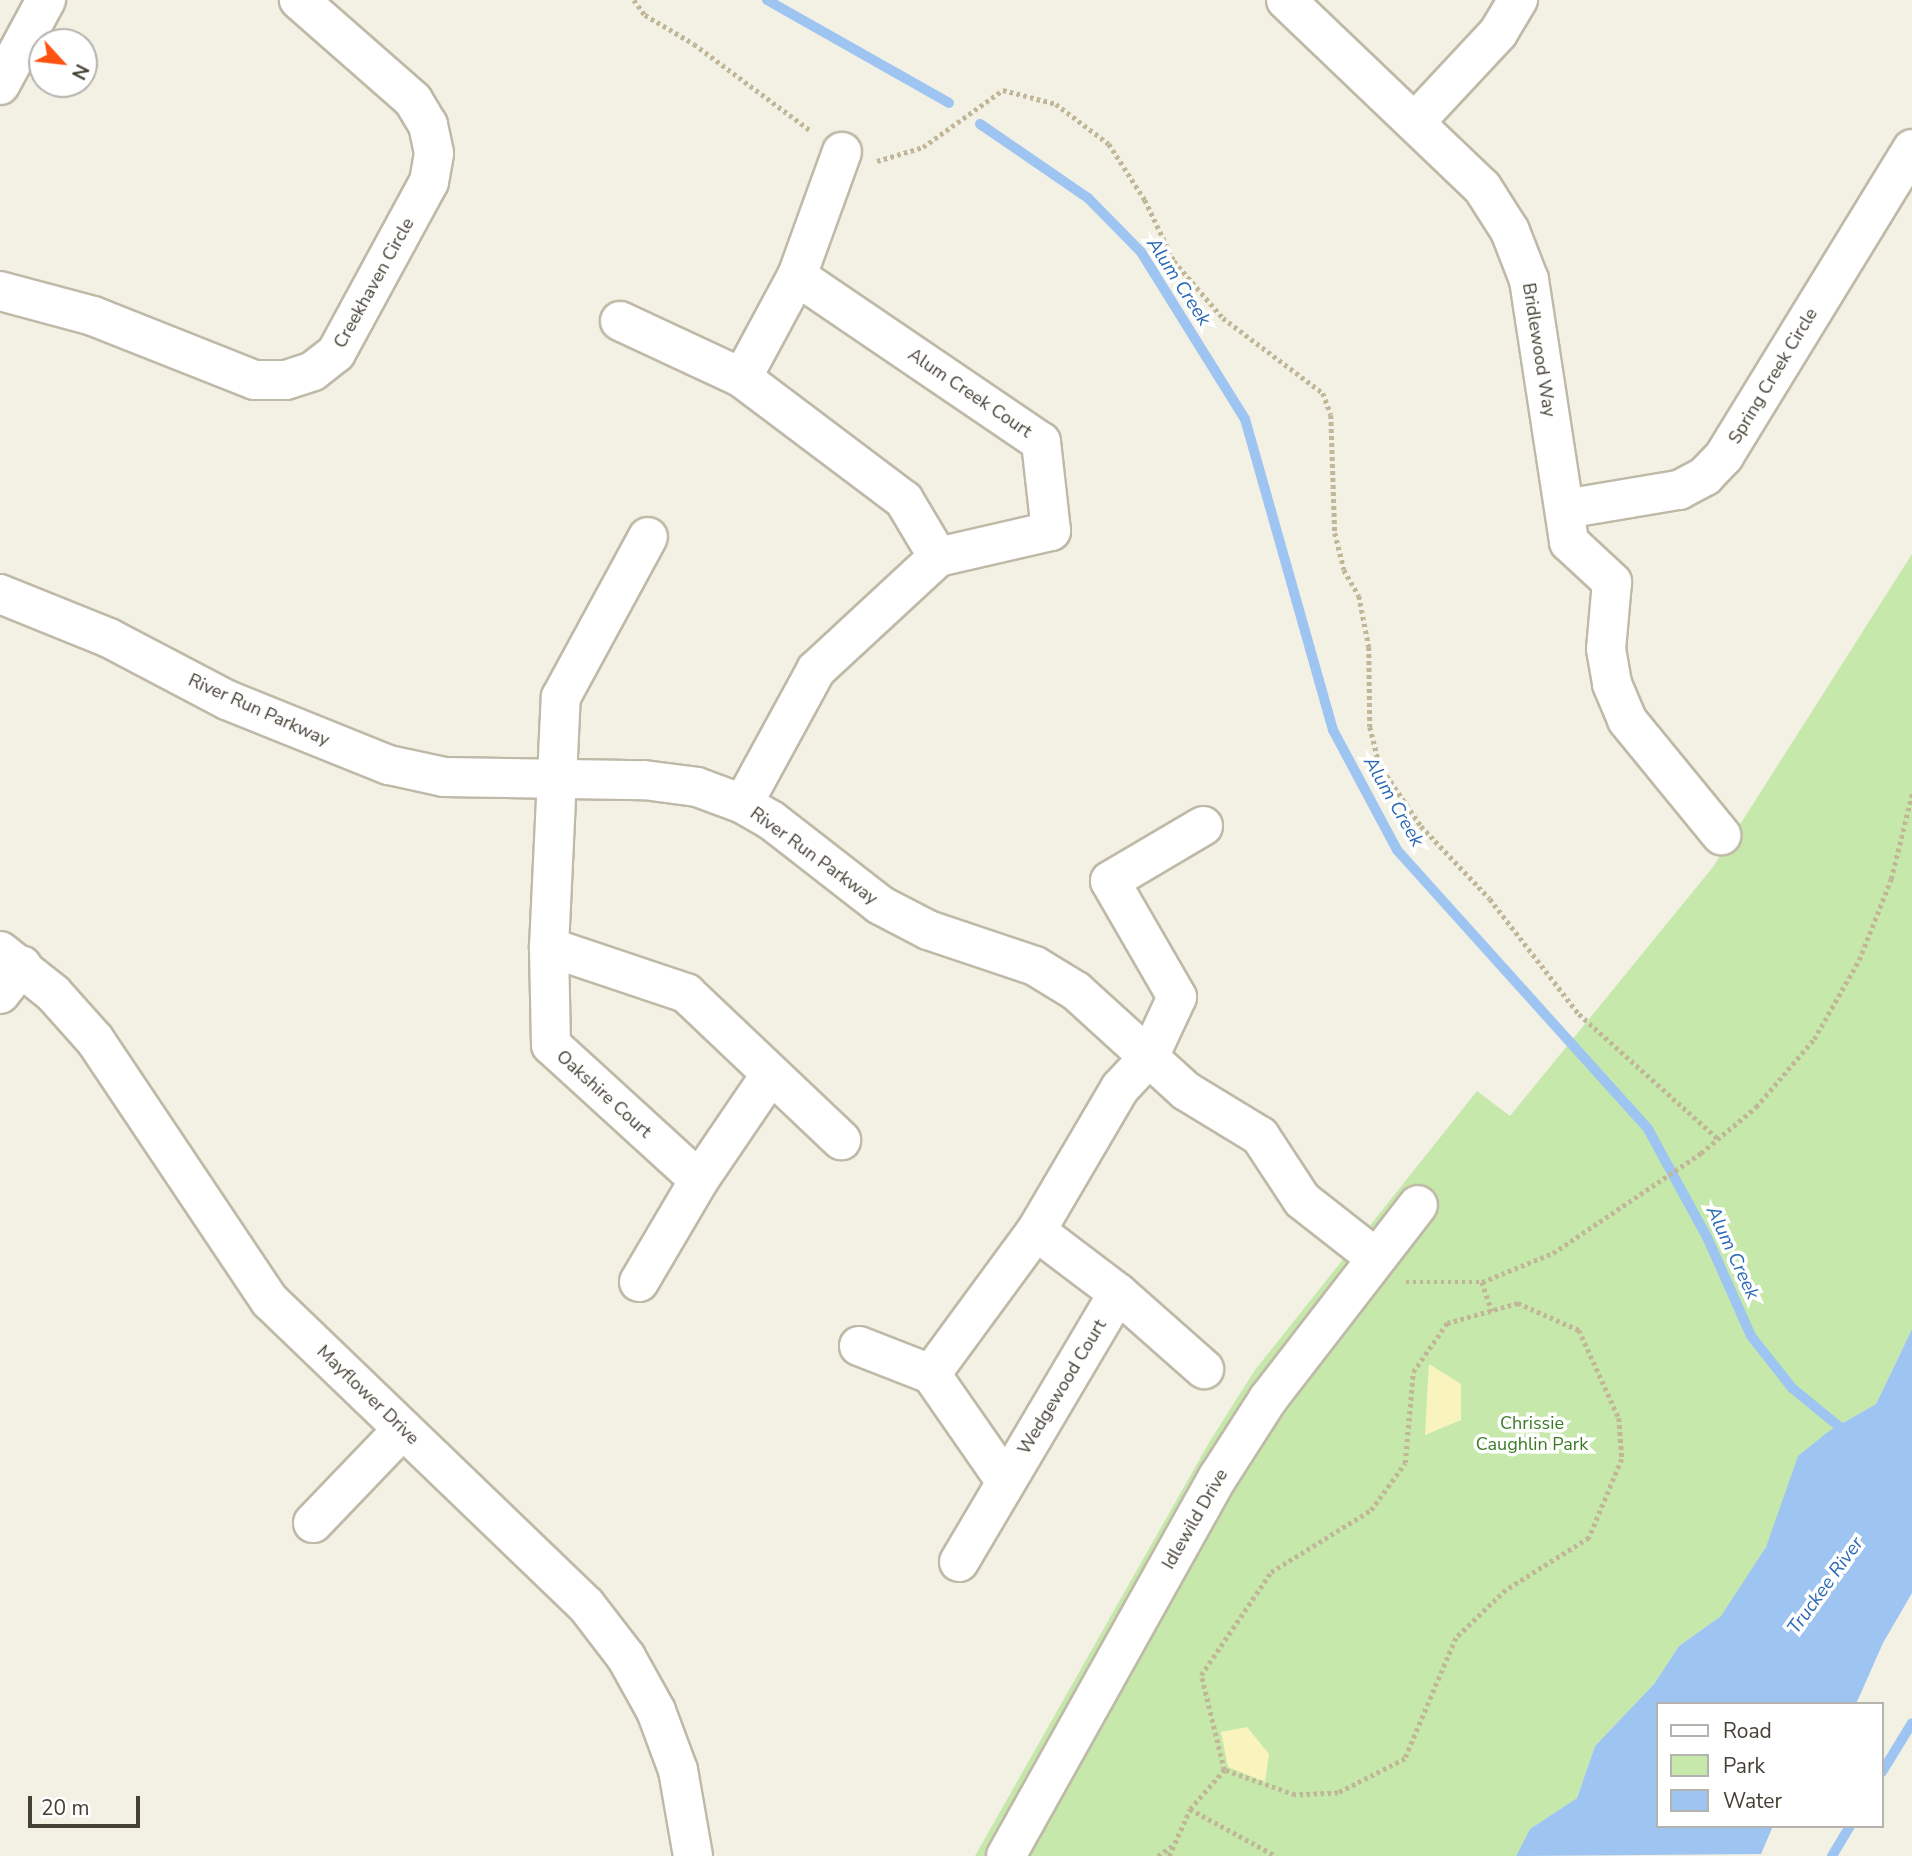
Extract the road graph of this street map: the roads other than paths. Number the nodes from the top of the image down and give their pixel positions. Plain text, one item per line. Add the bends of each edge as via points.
1 (46, 0) edge
2 (299, 0) edge
3 (1286, 0) edge
4 (1518, 0) edge
5 (0, 85) edge
6 (1415, 121) junction
7 (1912, 149) edge
8 (842, 152) road end
9 (797, 276) junction
10 (0, 291) edge
11 (620, 321) dead end
12 (742, 378) junction
13 (1567, 525) junction
14 (648, 537) dead end
15 (938, 557) junction
16 (0, 594) edge
17 (558, 776) junction
18 (743, 804) junction
19 (1203, 826) dead end
20 (1721, 835) dead end
21 (549, 947) junction
22 (7, 970) edge
23 (1149, 1057) junction
24 (771, 1074) junction
25 (841, 1140) dead end
26 (699, 1180) junction
27 (1418, 1205) dead end
28 (1036, 1231) junction
29 (1369, 1270) junction
30 (639, 1282) dead end
31 (1118, 1293) junction
32 (859, 1346) dead end
33 (1204, 1369) dead end
34 (931, 1374) junction
35 (403, 1429) junction
36 (1006, 1482) junction
37 (313, 1523) dead end
38 (959, 1562) dead end
39 (693, 1856) edge
40 (1006, 1856) edge

1 - 5 street
2 - 10 street, Creekhaven Circle via 413,100 428,125 433,153 429,182 336,353 313,371 286,380 255,380 93,316
3 - 6 street, Bridlewood Way
4 - 6 street via 1497,33
6 - 13 street, Bridlewood Way via 1482,187 1510,231 1524,268
7 - 13 street, Spring Creek Circle via 1724,456 1705,476 1679,490
8 - 9 street
9 - 12 street
9 - 15 street, Alum Creek Court via 1041,442 1051,531
11 - 12 street
12 - 15 street via 904,500
13 - 20 street via 1612,582 1606,649 1612,684 1627,720
14 - 17 street, Oakshire Court via 561,697
15 - 18 street, Alum Creek Court via 816,670
16 - 17 street, River Run Parkway via 63,617 227,700 389,765 444,777
17 - 18 street, River Run Parkway via 684,785
17 - 21 street, Oakshire Court
18 - 23 street, River Run Parkway via 771,820 880,905 928,930 1035,966 1076,990
19 - 23 street via 1110,881 1177,997
21 - 24 street via 686,993
21 - 26 street, Oakshire Court via 551,1045
22 - 35 street, Mayflower Drive via 95,1040 270,1301
23 - 28 street via 1120,1088
23 - 29 street, River Run Parkway via 1186,1091 1260,1136 1303,1200
24 - 25 street
24 - 26 street
26 - 30 street
27 - 29 street, Idlewild Drive
28 - 31 street
28 - 34 street
29 - 40 street, Idlewild Drive via 1268,1399 1218,1477
31 - 33 street
31 - 36 street, Wedgewood Court
32 - 34 street
34 - 36 street, Wedgewood Court
35 - 37 street
35 - 39 street, Mayflower Drive via 586,1605 626,1657 656,1711 678,1770
36 - 38 street, Wedgewood Court

